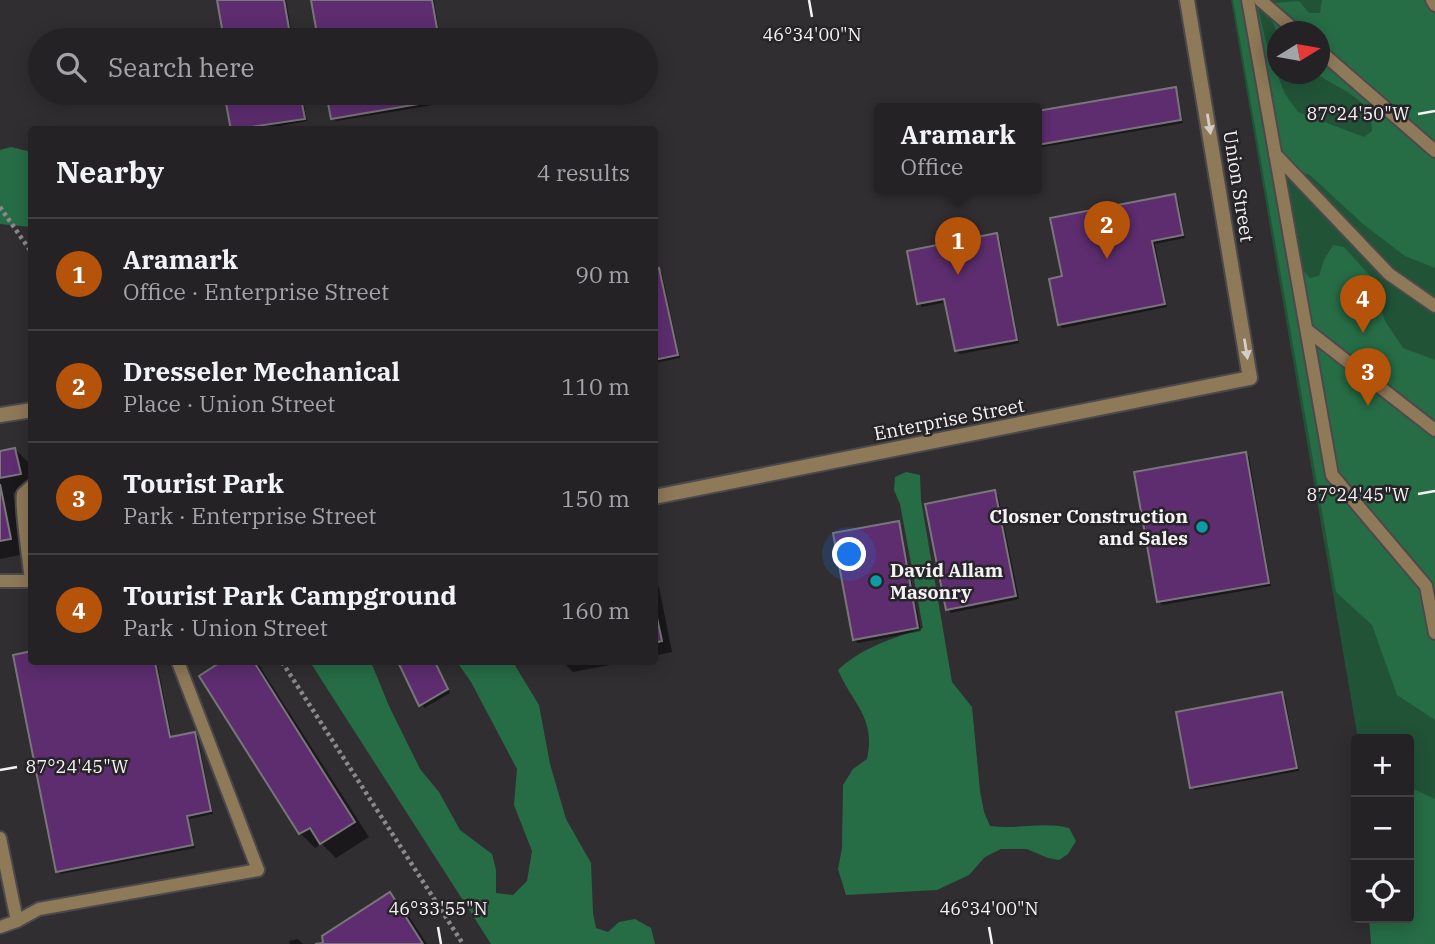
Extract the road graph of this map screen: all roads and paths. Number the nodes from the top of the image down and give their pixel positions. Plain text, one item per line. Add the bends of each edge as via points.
1 (1187, 0) edge
2 (1248, 0) edge
3 (1260, 0) edge
4 (1432, 0) edge
5 (1435, 5) edge
6 (1284, 21) edge
7 (1330, 60) edge
8 (1435, 151) edge
9 (1275, 154) junction
10 (0, 206) edge
11 (28, 247) edge
12 (1435, 306) edge
13 (1307, 330) junction
14 (1250, 378) joint
15 (28, 411) edge
16 (0, 415) edge
17 (1435, 430) edge
18 (28, 490) edge
19 (658, 496) edge
20 (28, 546) edge
21 (0, 581) edge
22 (28, 581) edge
23 (1430, 585) edge
24 (1435, 633) edge
25 (179, 665) edge
26 (284, 665) edge
27 (0, 838) edge
28 (16, 921) junction
29 (0, 927) edge
30 (463, 944) edge

1 -> 14 street, Union Street
2 - 9 lane
3 - 6 lane
4 - 5 lane
7 - 8 lane
9 - 12 lane via 1389,275
9 - 13 lane
10 - 11 path
13 - 17 lane
13 - 23 lane via 1332,475
14 - 19 street, Enterprise Street
15 - 16 street
18 - 20 lane via 21,506
21 - 22 lane
23 - 24 lane
25 - 28 lane via 258,870 38,909
26 - 30 path
27 - 28 lane
28 - 29 lane

